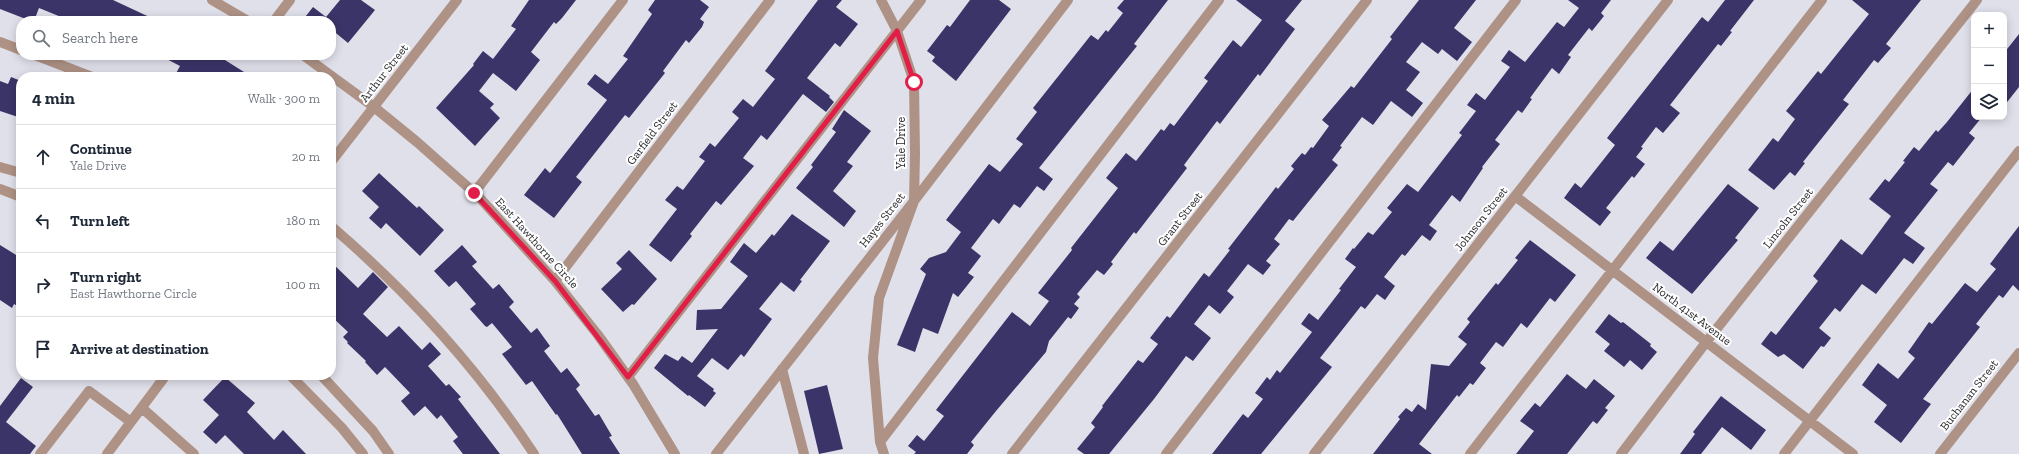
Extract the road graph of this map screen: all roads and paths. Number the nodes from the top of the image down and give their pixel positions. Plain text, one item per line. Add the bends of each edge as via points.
1 (212, 0) edge
2 (290, 0) edge
3 (457, 0) edge
4 (623, 0) edge
5 (770, 0) edge
6 (881, 0) edge
7 (921, 0) edge
8 (1068, 0) edge
9 (1219, 0) edge
10 (1367, 0) edge
11 (1516, 0) edge
12 (1668, 0) edge
13 (1822, 0) edge
14 (1977, 0) edge
15 (239, 16) edge
16 (278, 16) edge
17 (897, 31) junction
18 (0, 42) edge
19 (16, 48) edge
20 (48, 60) edge
21 (310, 60) edge
22 (79, 72) edge
23 (326, 72) edge
24 (336, 79) edge
25 (374, 107) junction
26 (2019, 151) edge
27 (336, 156) edge
28 (0, 166) edge
29 (16, 171) edge
30 (0, 189) edge
31 (474, 193) junction
32 (16, 195) edge
33 (1515, 196) junction
34 (914, 201) junction
35 (336, 230) edge
36 (1612, 270) junction
37 (555, 281) junction
38 (1707, 341) junction
39 (2019, 353) edge
40 (782, 369) junction
41 (628, 377) junction
42 (162, 380) edge
43 (295, 380) edge
44 (326, 380) edge
45 (142, 408) junction
46 (1810, 421) junction
47 (131, 422) junction
48 (880, 442) junction
49 (40, 454) edge
50 (107, 454) edge
51 (194, 454) edge
52 (362, 454) edge
53 (389, 454) edge
54 (534, 454) edge
55 (675, 454) edge
56 (716, 454) edge
57 (804, 454) edge
58 (884, 454) edge
59 (1012, 454) edge
60 (1166, 454) edge
61 (1314, 454) edge
62 (1470, 454) edge
63 (1621, 454) edge
64 (1784, 454) edge
65 (1853, 454) edge
66 (1940, 454) edge

1 - 15 street
2 - 16 street
3 - 25 street, Arthur Street
4 - 31 street
5 - 37 street, Garfield Street
6 - 17 street, Yale Drive
7 - 17 street
8 - 34 street, Hayes Street
9 - 48 street
10 - 59 street, Grant Street
11 - 60 street
12 - 33 street, Johnson Street
13 - 36 street
14 - 38 street, Lincoln Street
17 - 34 street, Yale Drive via 914,82
17 - 41 street
18 - 19 street
20 - 22 street
21 - 23 street, East Hawthorne Circle
24 - 25 street, East Hawthorne Circle
25 - 27 street, Arthur Street
25 - 31 street, East Hawthorne Circle
26 - 46 street
28 - 29 street
30 - 32 street
31 - 37 street, East Hawthorne Circle
33 - 36 street, North 41st Avenue
33 - 61 street, Johnson Street
34 - 40 street, Hayes Street
34 - 48 street, Yale Drive via 880,298 873,358
35 - 54 street via 368,257 432,324 503,407
36 - 38 street, North 41st Avenue
36 - 62 street
37 - 41 street, East Hawthorne Circle
38 - 46 street, North 41st Avenue
38 - 63 street, Lincoln Street
39 - 66 street, Buchanan Street
40 - 56 street, Hayes Street
40 - 57 street
41 - 55 street, East Hawthorne Circle
42 - 45 street
43 - 52 street via 342,428
44 - 53 street via 373,431
45 - 47 street
45 - 51 street
46 - 64 street
46 - 65 street, North 41st Avenue
47 - 49 street via 89,391
47 - 50 street
48 - 58 street, Yale Drive

